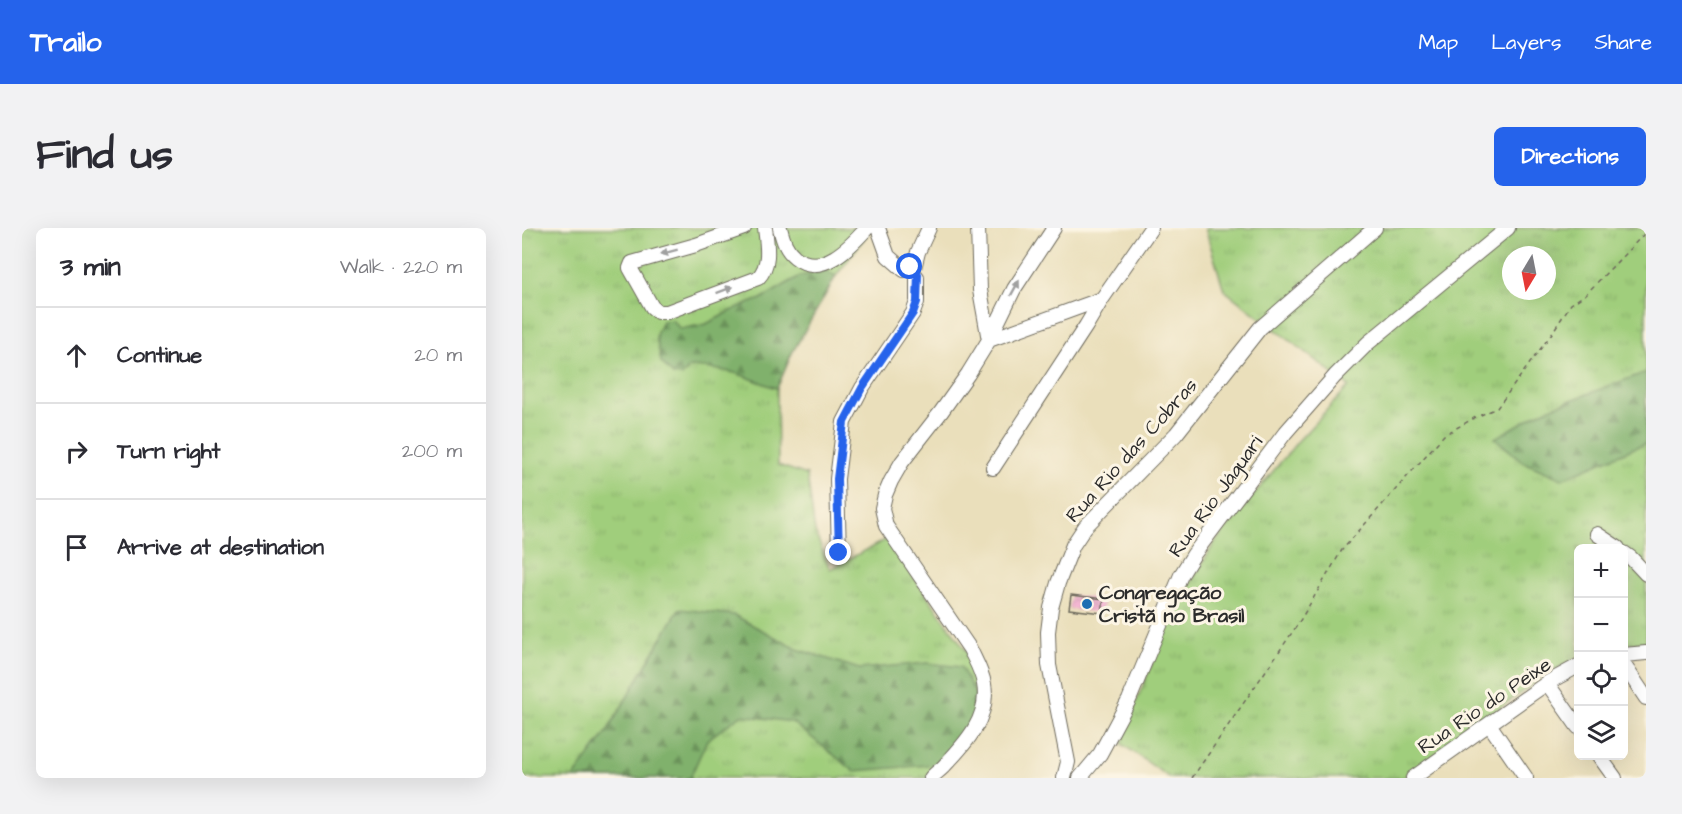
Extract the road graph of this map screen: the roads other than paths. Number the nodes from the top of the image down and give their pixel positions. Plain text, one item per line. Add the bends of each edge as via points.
1 (744, 228) edge
2 (765, 228) edge
3 (780, 228) edge
4 (867, 228) edge
5 (878, 228) edge
6 (929, 228) edge
7 (978, 228) edge
8 (1054, 228) edge
9 (1151, 228) edge
10 (1375, 228) edge
11 (1508, 228) edge
12 (911, 274) junction
13 (1102, 299) junction
14 (989, 340) junction
15 (993, 468) dead end
16 (1597, 534) dead end
17 (1611, 544) edge
18 (839, 553) dead end
19 (1628, 556) edge
20 (1646, 574) edge
21 (1646, 653) edge
22 (1628, 655) edge
23 (1574, 668) edge
24 (1628, 672) edge
25 (1547, 683) junction
26 (1646, 698) edge
27 (1574, 721) edge
28 (1489, 724) junction
29 (1602, 760) edge
30 (1068, 762) junction
31 (1430, 765) junction
32 (1091, 767) junction
33 (942, 773) edge
34 (931, 778) edge
35 (1064, 778) edge
36 (1080, 778) edge
37 (1413, 778) edge
38 (1438, 778) edge
39 (1526, 778) edge
40 (1615, 778) edge

1 -> 2 street via 632,264 630,268 652,307 667,312 758,278 767,263
3 - 4 street via 792,255 815,265 846,249
5 - 12 street via 888,256
6 - 12 street
7 - 14 street via 980,290
14 -> 8 street via 1014,289
9 - 13 street
10 - 30 street, Rua Rio das Cobras via 1254,335 1176,434 1073,545 1051,608 1048,642
11 - 32 street, Rua Rio Jáguari via 1368,343 1285,433 1181,575 1129,700
12 - 18 street via 917,297 913,313 844,422 837,479
13 - 14 street
13 - 15 street
14 - 33 street via 902,462 882,508 886,526 970,649 984,683 983,710 978,722
16 - 17 street
19 - 20 street
21 - 22 street
23 - 25 street, Rua Rio do Peixe
24 - 26 street
25 - 27 street
25 - 28 street, Rua Rio do Peixe
28 - 31 street, Rua Rio do Peixe
28 - 39 street
29 - 40 street
30 - 32 street
30 - 35 street, Rua Rio das Cobras
31 - 37 street, Rua Rio do Peixe
31 - 38 street
32 - 36 street, Rua Rio Jáguari
33 - 34 street

